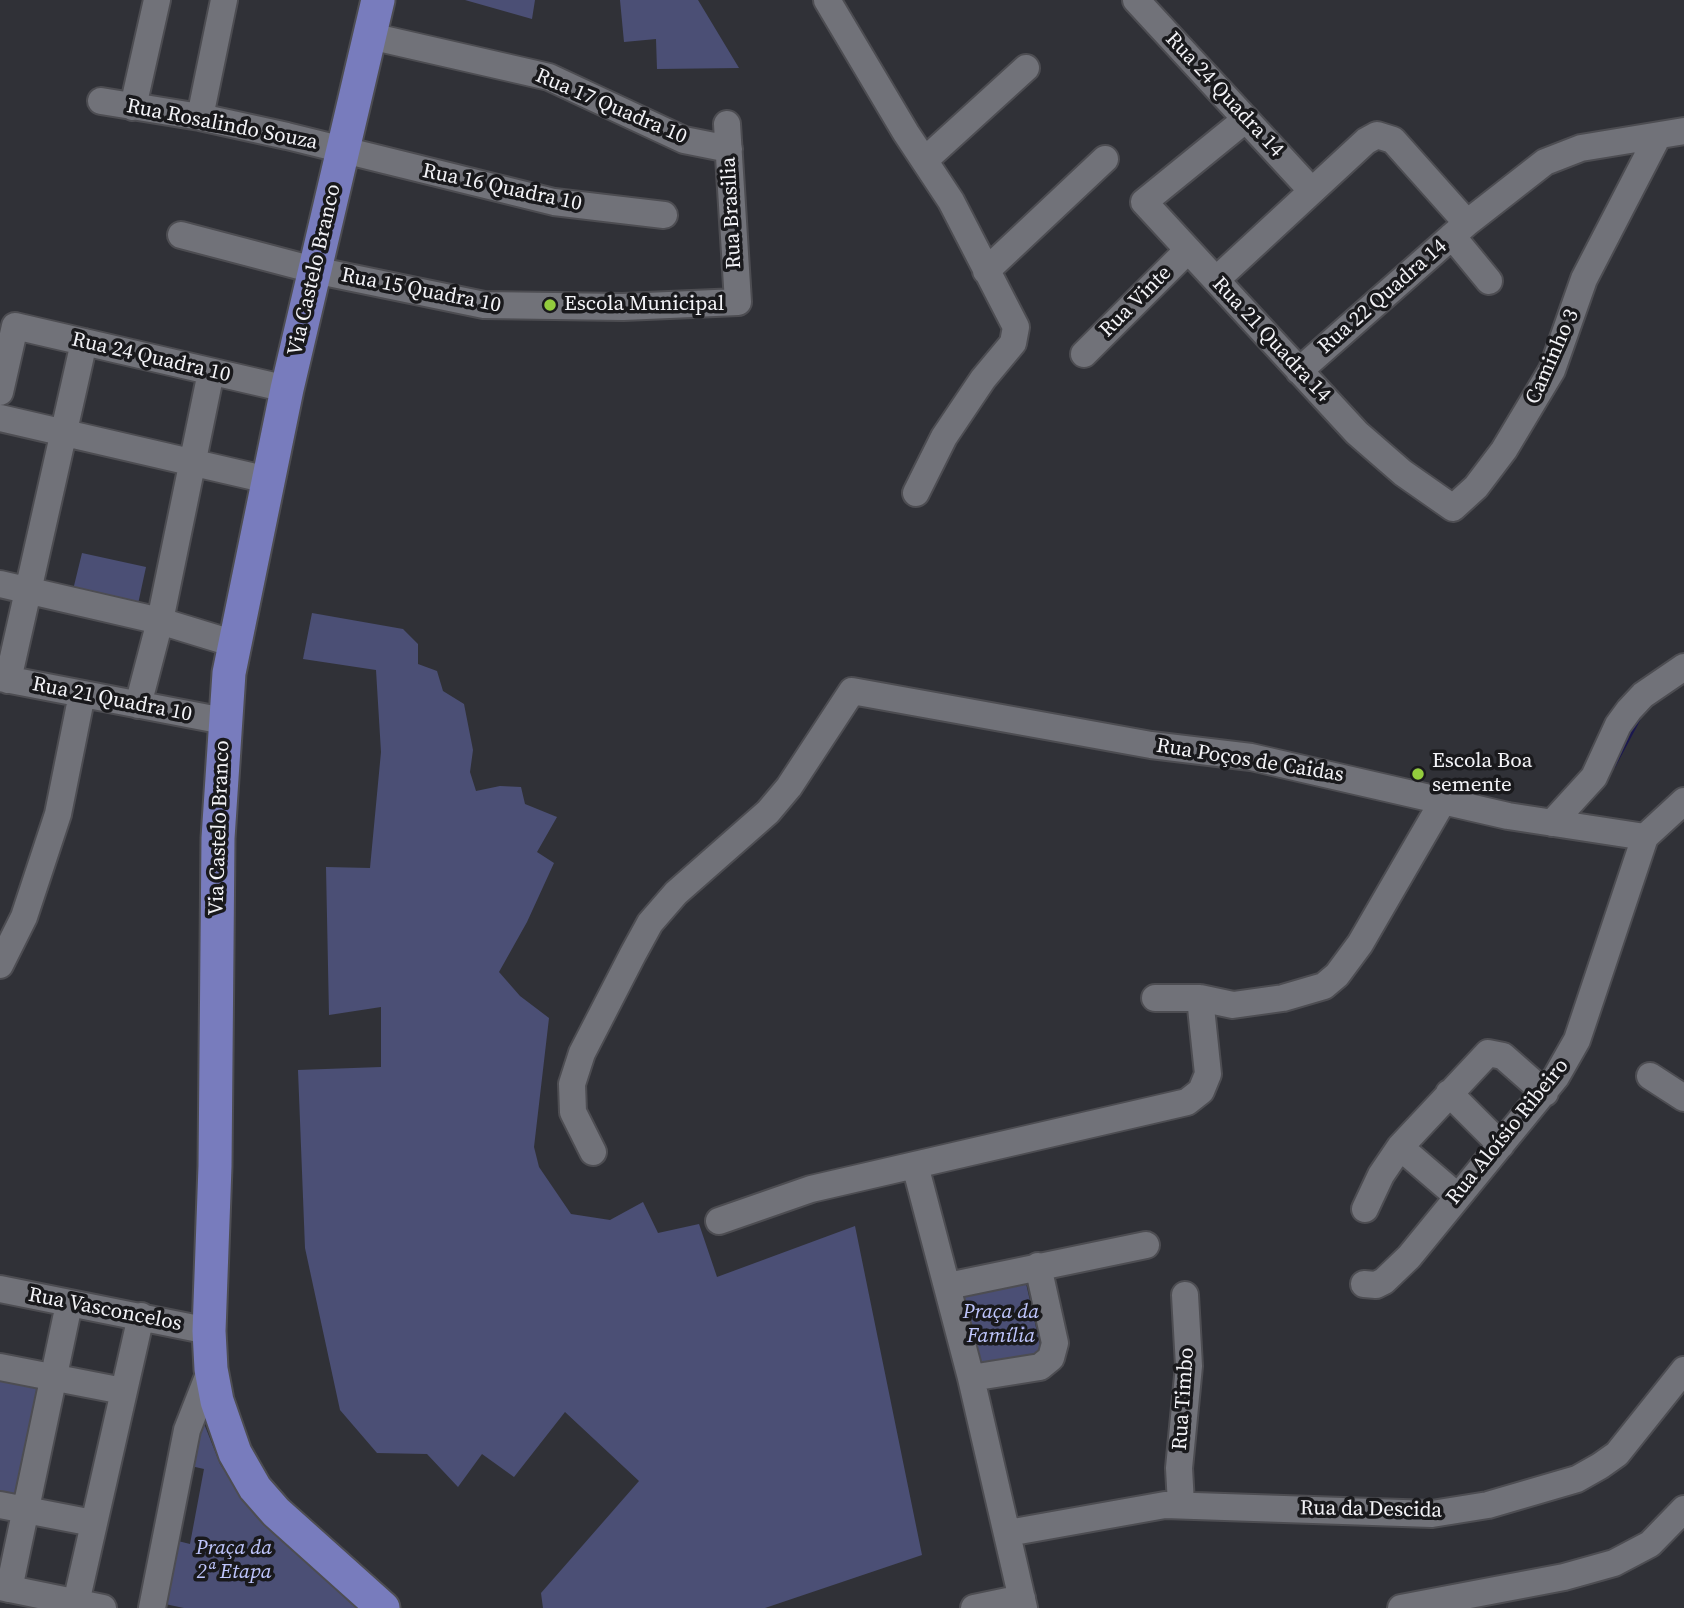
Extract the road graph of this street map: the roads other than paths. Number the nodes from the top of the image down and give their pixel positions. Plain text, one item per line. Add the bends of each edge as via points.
1 (157, 0) edge
2 (224, 0) edge
3 (378, 0) edge
4 (827, 0) edge
5 (1136, 0) edge
6 (370, 36) junction
7 (1026, 68) dead end
8 (101, 102) dead end
9 (133, 107) junction
10 (200, 117) junction
11 (1246, 119) junction
12 (1684, 131) edge
13 (728, 136) joint
14 (1658, 136) junction
15 (343, 149) junction
16 (1105, 159) dead end
17 (925, 160) junction
18 (1312, 191) junction
19 (664, 215) dead end
20 (1459, 230) junction
21 (181, 235) dead end
22 (1188, 250) junction
23 (314, 270) junction
24 (986, 271) junction
25 (1216, 280) junction
26 (1489, 281) dead end
27 (738, 302) joint
28 (84, 342) junction
29 (1084, 354) dead end
30 (1298, 371) junction
31 (211, 372) junction
32 (287, 389) junction
33 (0, 392) edge
34 (0, 418) edge
35 (63, 432) junction
36 (191, 462) junction
37 (1403, 473) joint
38 (268, 480) junction
39 (916, 493) dead end
40 (0, 584) edge
41 (28, 590) junction
42 (160, 621) junction
43 (235, 644) junction
44 (1684, 667) edge
45 (4, 679) edge
46 (82, 694) junction
47 (138, 705) junction
48 (224, 721) junction
49 (1443, 801) junction
50 (1684, 801) edge
51 (1552, 823) junction
52 (1645, 837) junction
53 (0, 965) edge
54 (1155, 998) dead end
55 (1200, 998) junction
56 (1233, 1005) junction
57 (1204, 1035) junction
58 (1650, 1076) dead end
59 (1449, 1093) junction
60 (1545, 1093) junction
61 (1684, 1098) edge
62 (1501, 1145) junction
63 (1400, 1147) junction
64 (593, 1152) dead end
65 (915, 1165) junction
66 (1457, 1196) junction
67 (1365, 1209) dead end
68 (719, 1221) dead end
69 (1146, 1245) dead end
70 (1038, 1266) junction
71 (1364, 1284) dead end
72 (948, 1286) junction
73 (0, 1289) edge
74 (1185, 1295) dead end
75 (69, 1304) junction
76 (141, 1316) junction
77 (209, 1331) junction
78 (0, 1367) edge
79 (211, 1369) junction
80 (1682, 1376) edge
81 (971, 1378) junction
82 (54, 1379) junction
83 (123, 1391) junction
84 (1181, 1504) junction
85 (0, 1505) edge
86 (27, 1510) junction
87 (93, 1523) junction
88 (1679, 1527) edge
89 (1008, 1533) junction
90 (5, 1588) edge
91 (76, 1603) junction
92 (1023, 1603) edge
93 (103, 1608) edge
94 (152, 1608) edge
95 (383, 1608) edge
96 (974, 1608) edge
97 (1401, 1608) edge

1 - 9 street
2 - 10 street
3 - 6 main road, Via Castelo Branco
4 - 17 street
5 - 11 street, Rua 24 Quadra 14
6 - 13 street, Rua 17 Quadra 10 via 549,78 684,139
6 - 15 main road, Via Castelo Branco
7 - 17 street
8 - 9 street, Rua Rosalindo Souza
9 - 10 street, Rua Rosalindo Souza
10 - 15 street, Rua Rosalindo Souza
11 - 18 street, Rua 24 Quadra 14
11 - 22 street, Rua 21 Quadra 14 via 1144,202
12 - 14 street, Rua 22 Quadra 14
13 - 27 street, Rua Brasilia
14 - 20 street, Rua 22 Quadra 14 via 1561,154
14 - 37 street, Caminho 3 via 1584,279 1552,370 1489,469 1453,508
15 - 19 street, Rua 16 Quadra 10 via 554,202
15 - 23 main road, Via Castelo Branco
16 - 24 street
17 - 24 street
18 - 20 street via 1377,135 1393,141
18 - 25 street
20 - 26 street
20 - 30 street, Rua 22 Quadra 14
21 - 23 street, Rua 15 Quadra 10
22 - 25 street, Rua 21 Quadra 14
22 - 29 street, Rua Vinte
23 - 27 street, Rua 15 Quadra 10 via 508,308
23 - 32 main road, Via Castelo Branco
24 - 39 street via 1013,318 1016,336 944,437
25 - 30 street, Rua 21 Quadra 14
28 - 31 street, Rua 24 Quadra 10
28 - 33 street, Rua 24 Quadra 10 via 15,327
28 - 35 street
30 - 37 street, Rua 21 Quadra 14
31 - 32 street, Rua 24 Quadra 10
31 - 36 street
32 - 38 main road, Via Castelo Branco
34 - 35 street
35 - 36 street
35 - 41 street
36 - 38 street
36 - 42 street
38 - 43 main road, Via Castelo Branco
40 - 41 street
41 - 42 street
41 - 45 street
42 - 43 street
42 - 47 street
43 - 48 main road, Via Castelo Branco
44 - 51 street via 1629,710 1594,777
45 - 46 street, Rua 21 Quadra 10
46 - 47 street, Rua 21 Quadra 10
46 - 53 street via 58,814 24,917
47 - 48 street, Rua 21 Quadra 10
48 - 77 main road, Via Castelo Branco
49 - 51 street, Rua Poços de Caidas
49 - 56 street via 1360,944 1337,975 1324,986 1283,998
49 - 64 street, Rua Poços de Caidas via 1251,757 1151,745 852,691 789,787 650,923 582,1054 572,1084 573,1112
50 - 52 street, Rua Aloísio Ribeiro
51 - 52 street, Rua Poços de Caidas
52 - 60 street, Rua Aloísio Ribeiro via 1577,1040
54 - 55 street
55 - 56 street
55 - 57 street
56 - 57 street
57 - 65 street via 1205,1085 1187,1102
58 - 61 street
59 - 60 street via 1492,1052
59 - 62 street
59 - 63 street
60 - 62 street, Rua Aloísio Ribeiro
62 - 66 street, Rua Aloísio Ribeiro
63 - 66 street
63 - 67 street
65 - 68 street via 811,1189
65 - 72 street
66 - 71 street, Rua Aloísio Ribeiro via 1384,1281
69 - 70 street
70 - 72 street
70 - 81 street via 1055,1343 1051,1358 1040,1367
72 - 81 street
73 - 75 street, Rua Vasconcelos
74 - 84 street, Rua Timbo via 1189,1366 1179,1468
75 - 76 street, Rua Vasconcelos
75 - 82 street
76 - 77 street, Rua Vasconcelos
76 - 83 street
77 - 79 main road, Via Castelo Branco
78 - 82 street
79 - 94 street via 187,1430
79 - 95 main road, Via Castelo Branco via 223,1423 255,1488 275,1512
80 - 84 street, Rua da Descida via 1617,1454 1577,1479 1541,1492 1432,1514
81 - 89 street
82 - 83 street
82 - 86 street
83 - 87 street
84 - 89 street, Rua da Descida
85 - 86 street
86 - 87 street
86 - 90 street
87 - 91 street
88 - 97 street via 1614,1563
89 - 92 street
90 - 91 street
91 - 93 street
92 - 96 street

